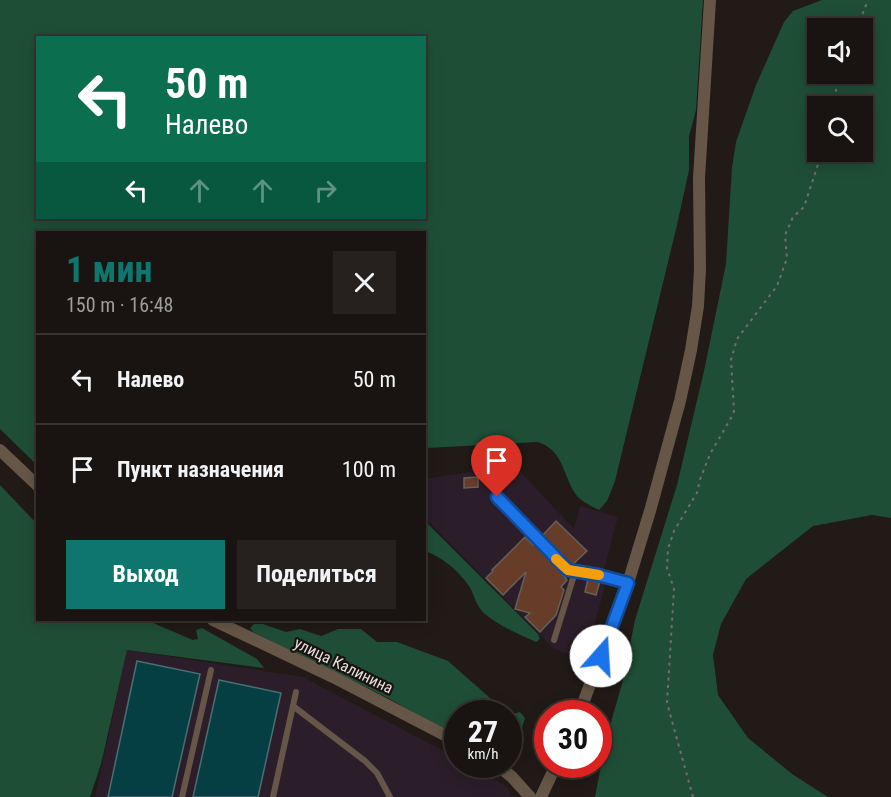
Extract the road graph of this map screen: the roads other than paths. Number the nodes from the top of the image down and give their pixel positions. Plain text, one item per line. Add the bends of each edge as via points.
1 (710, 0) edge
2 (0, 450) edge
3 (36, 484) edge
4 (497, 497) dead end
5 (575, 572) junction
6 (628, 583) junction
7 (215, 621) edge
8 (554, 640) dead end
9 (211, 670) dead end
10 (296, 692) dead end
11 (584, 700) edge
12 (293, 706) junction
13 (444, 735) edge
14 (513, 778) edge
15 (550, 778) edge
16 (182, 797) edge
17 (273, 797) edge
18 (390, 797) edge
19 (530, 797) edge
20 (541, 797) edge

1 - 6 street via 699,178 698,306 680,401
2 - 3 street
4 - 5 lane via 568,570
5 - 6 lane
5 - 8 lane
6 - 11 street
7 - 13 street, улица Калинина
9 - 16 lane
10 - 12 lane
12 - 17 lane
12 - 18 lane via 377,772
14 - 19 street
15 - 20 street

